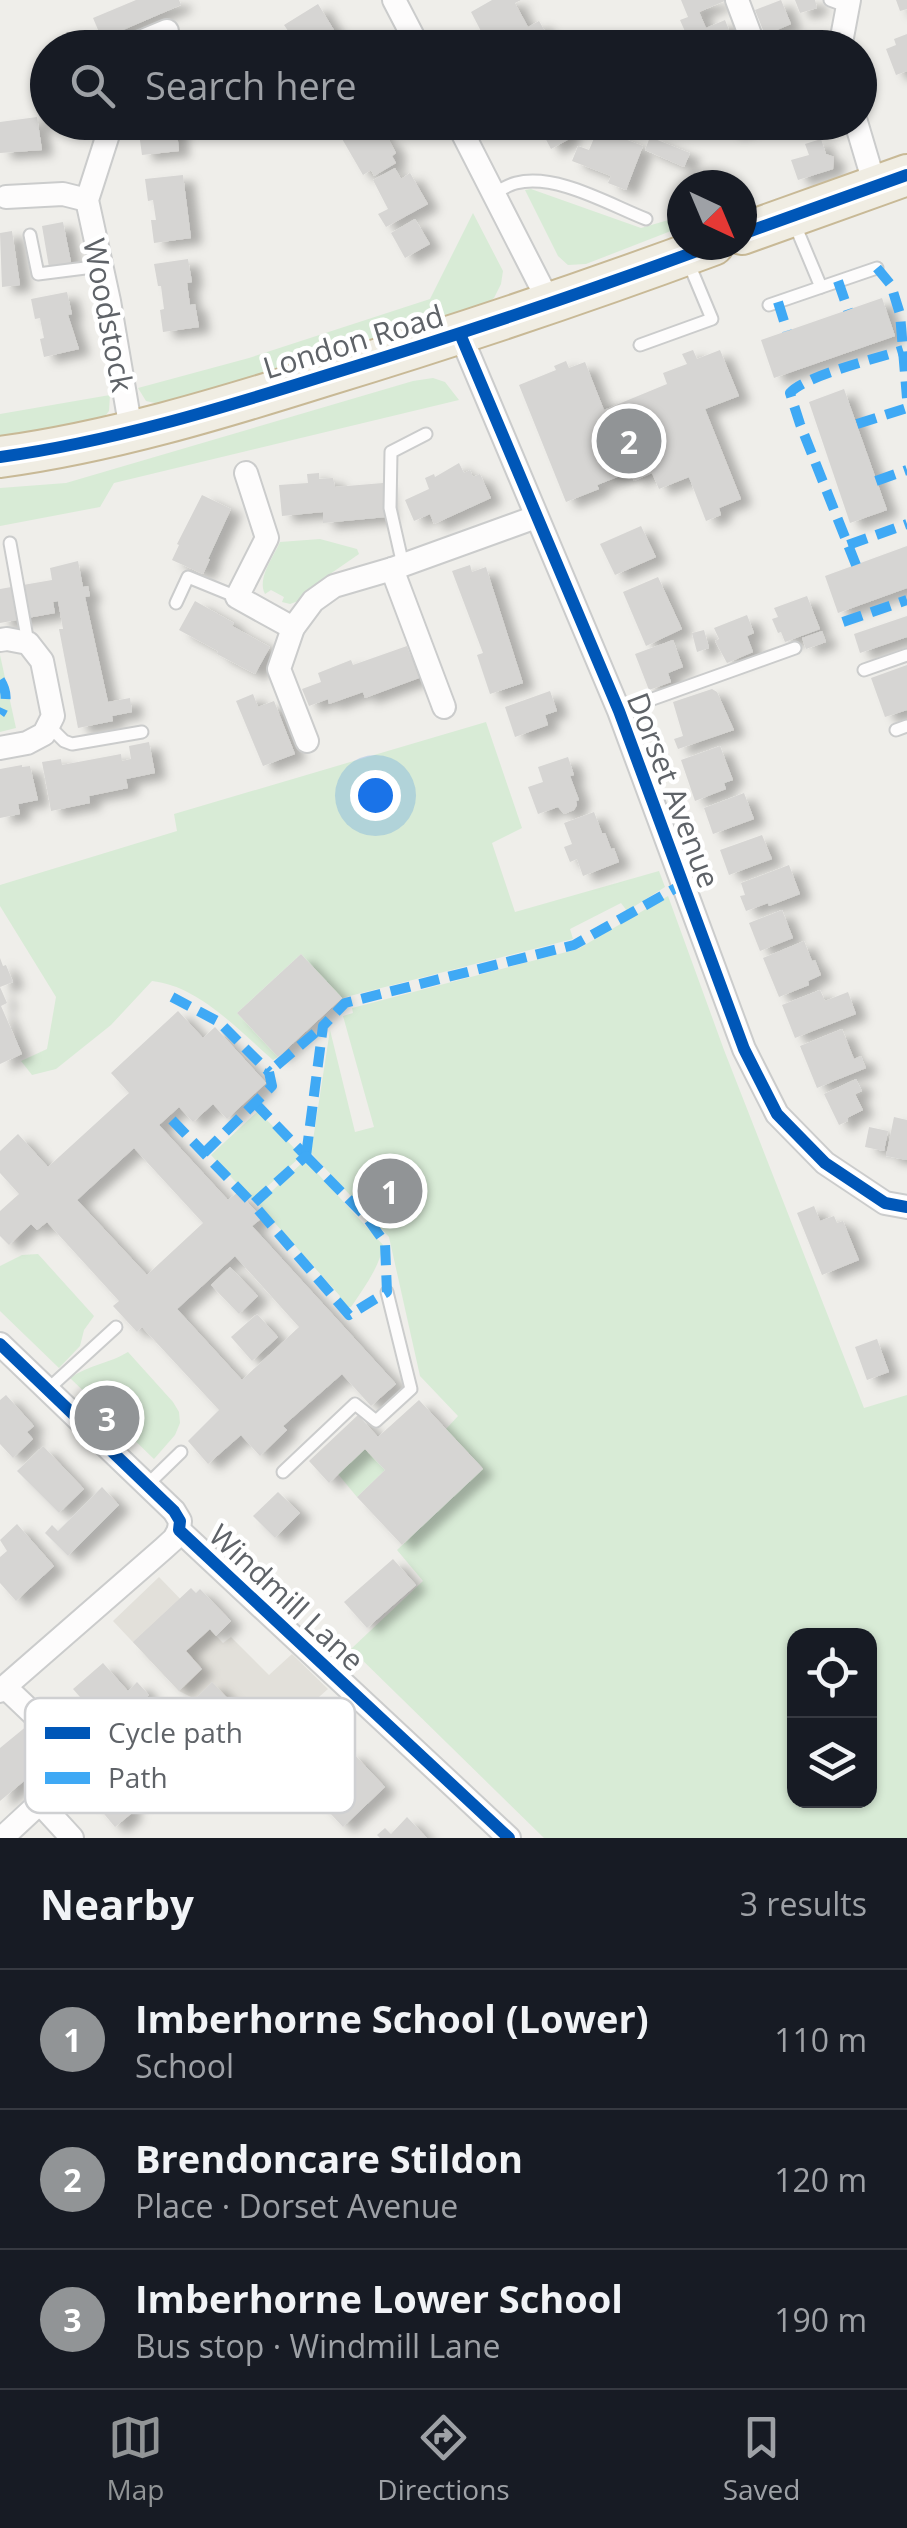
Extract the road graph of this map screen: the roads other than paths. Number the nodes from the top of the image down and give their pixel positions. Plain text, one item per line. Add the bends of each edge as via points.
1 (394, 0) edge
2 (736, 0) edge
3 (841, 2) edge
4 (410, 30) edge
5 (748, 30) edge
6 (840, 30) edge
7 (106, 140) edge
8 (466, 140) edge
9 (867, 140) edge
10 (891, 180) edge
11 (494, 193) junction
12 (6, 197) dead end
13 (86, 200) junction
14 (791, 216) junction
15 (646, 218) dead end
16 (757, 228) edge
17 (30, 235) dead end
18 (671, 260) edge
19 (701, 260) edge
20 (101, 266) junction
21 (877, 268) dead end
22 (822, 287) junction
23 (550, 304) junction
24 (768, 305) dead end
25 (460, 334) junction
26 (640, 345) dead end
27 (131, 430) junction
28 (426, 434) dead end
29 (0, 457) edge
30 (246, 473) dead end
31 (536, 517) junction
32 (10, 543) dead end
33 (398, 567) junction
34 (237, 597) junction
35 (176, 603) dead end
36 (292, 628) junction
37 (0, 640) edge
38 (28, 643) junction
39 (795, 648) dead end
40 (907, 654) edge
41 (864, 670) dead end
42 (444, 707) dead end
43 (619, 711) junction
44 (48, 725) junction
45 (142, 732) dead end
46 (306, 740) dead end
47 (0, 748) edge
48 (907, 1208) edge
49 (387, 1292) dead end
50 (116, 1327) dead end
51 (0, 1344) edge
52 (48, 1390) junction
53 (181, 1452) dead end
54 (283, 1472) dead end
55 (147, 1485) junction
56 (179, 1530) junction
57 (2, 1689) edge
58 (25, 1709) edge
59 (27, 1813) edge
60 (48, 1813) edge
61 (2, 1838) edge
62 (72, 1838) edge
63 (509, 1838) edge

1 - 4 street
2 - 5 street
3 - 6 street
7 - 13 street, Woodstock
8 - 11 street
9 - 10 street
10 - 14 highway
11 - 15 lane via 524,182 558,183
11 - 23 street
12 - 13 street, Woodstock via 64,194
13 - 20 street, Woodstock
14 - 16 highway
14 - 22 lane
17 - 20 lane via 38,274
18 - 23 highway, London Road
19 - 26 lane via 712,319
20 - 27 street, Woodstock
21 - 22 lane
22 - 24 lane
23 - 25 highway, London Road
25 - 27 highway, London Road
25 - 31 street, Dorset Avenue
27 - 29 highway, London Road
28 - 33 lane via 391,452
30 - 34 street via 267,538
31 - 33 street
31 - 43 street, Dorset Avenue
32 - 38 lane
33 - 36 street via 334,586
33 - 42 street
34 - 35 lane via 188,577
34 - 36 street
36 - 46 street via 279,668
37 - 38 street
38 - 44 street via 42,661 53,716
39 - 43 lane
40 - 41 lane
43 - 48 street, Dorset Avenue via 744,1049 777,1114 826,1163 885,1202
44 - 45 lane via 72,744
44 - 47 street via 26,743
49 - 54 lane via 411,1389 376,1422 355,1404
50 - 52 lane
51 - 52 street, Windmill Lane
52 - 55 street, Windmill Lane
53 - 55 lane
55 - 56 street, Windmill Lane via 174,1511
56 - 57 street
56 - 63 street, Windmill Lane
57 - 58 street
59 - 61 street
60 - 62 street

